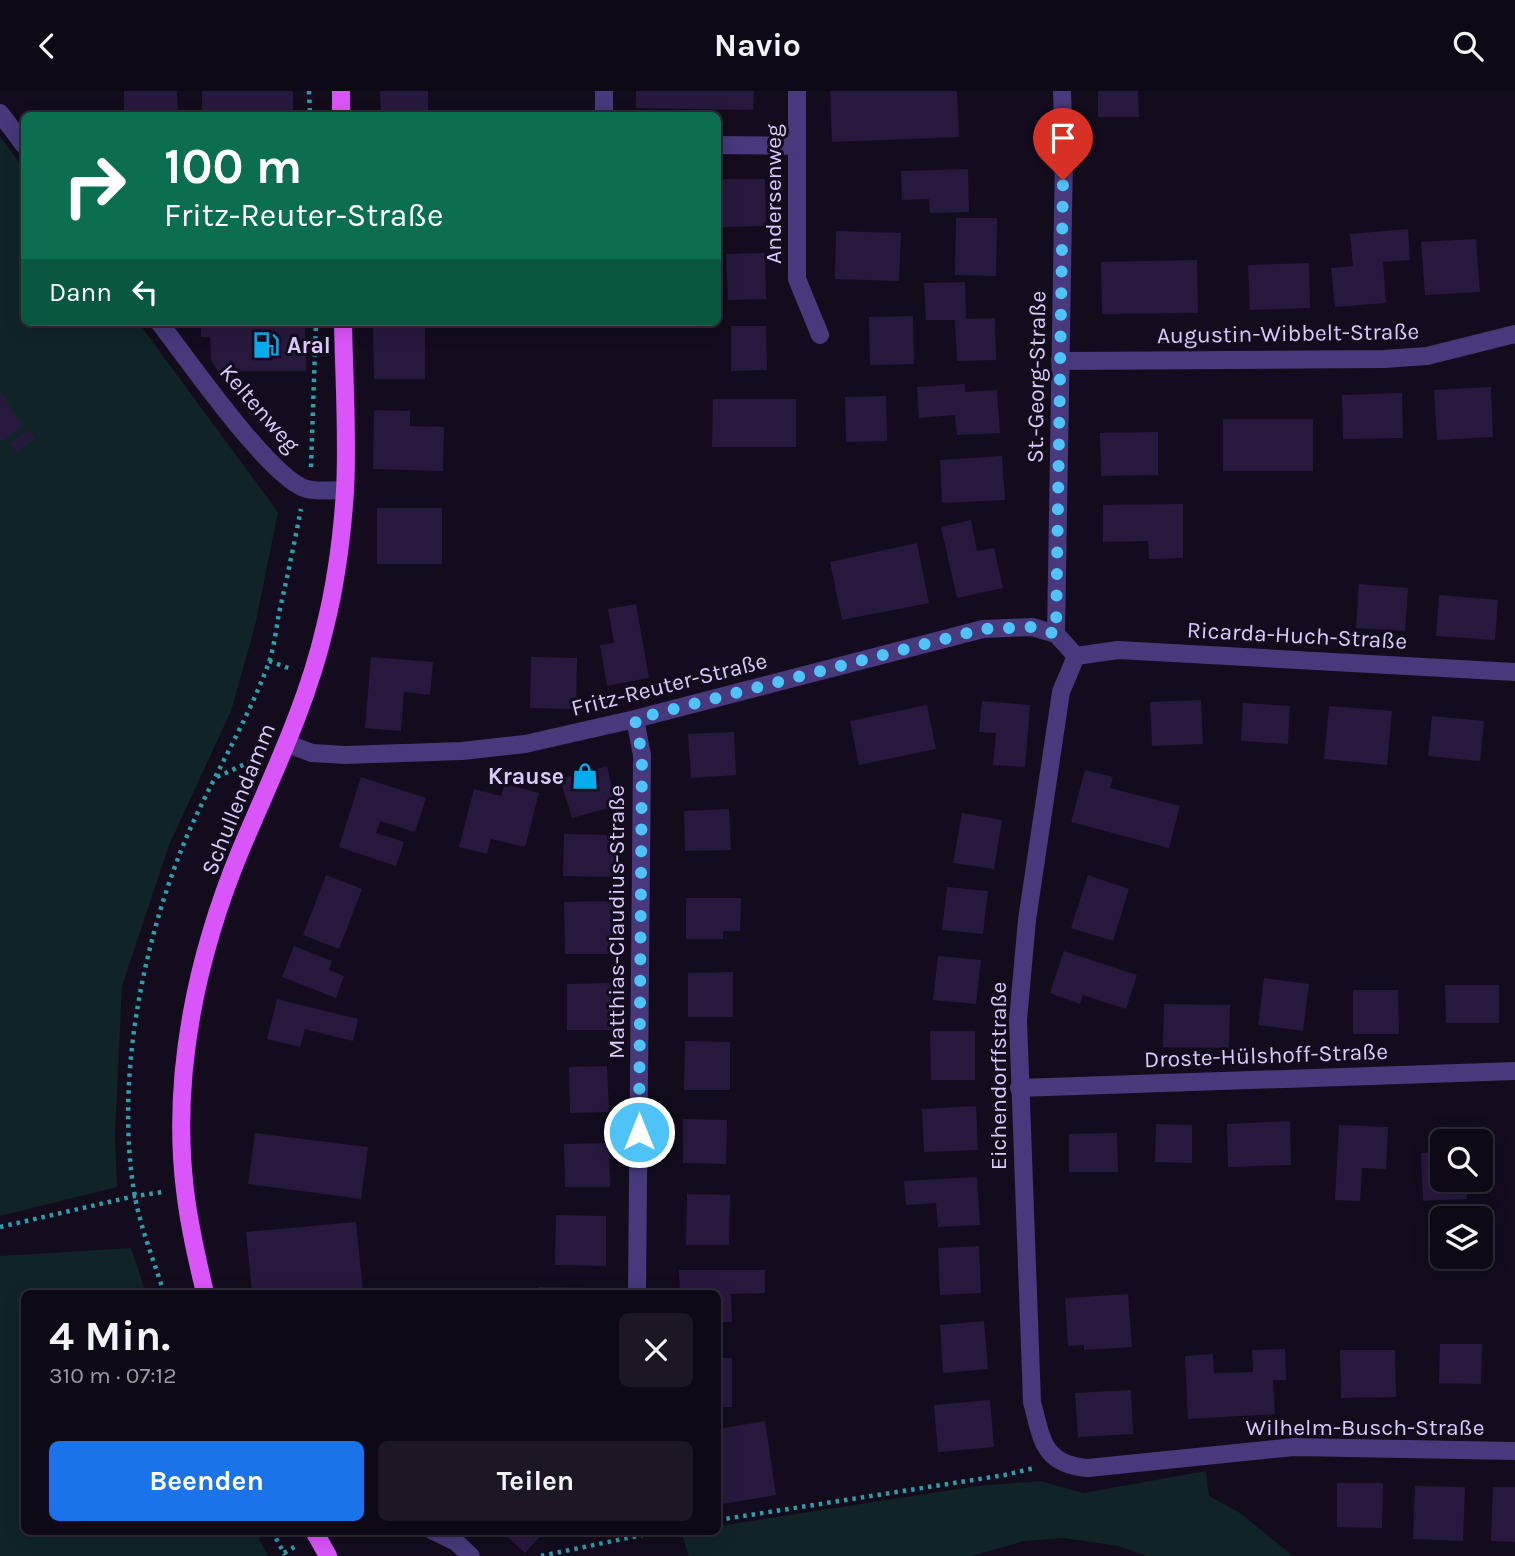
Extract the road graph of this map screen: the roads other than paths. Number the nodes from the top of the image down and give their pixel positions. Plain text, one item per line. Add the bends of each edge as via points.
1 (341, 91) edge
2 (604, 91) edge
3 (797, 91) edge
4 (1062, 91) edge
5 (341, 112) edge
6 (604, 112) edge
7 (0, 113) edge
8 (21, 141) edge
9 (721, 145) edge
10 (797, 146) junction
11 (162, 326) edge
12 (343, 326) edge
13 (1515, 334) edge
14 (820, 335) dead end
15 (1060, 361) junction
16 (345, 490) junction
17 (1056, 634) junction
18 (1076, 656) junction
19 (1515, 672) edge
20 (635, 719) junction
21 (288, 744) junction
22 (1515, 1071) edge
23 (1019, 1088) junction
24 (204, 1290) edge
25 (637, 1290) edge
26 (1515, 1451) edge
27 (1052, 1456) joint
28 (316, 1535) edge
29 (441, 1535) edge
30 (328, 1556) edge
31 (471, 1556) edge

1 - 5 main road
2 - 6 street
3 - 10 street, Andersenweg
4 - 15 street, St.-Georg-Straße
7 - 8 street
9 - 10 street
10 - 14 street, Andersenweg via 797,279
11 - 16 street, Keltenweg via 271,464 306,489
12 - 16 main road, Schullendamm
13 - 15 street, Augustin-Wibbelt-Straße via 1427,356 1384,359
15 - 17 street, St.-Georg-Straße
16 - 21 main road, Schullendamm via 339,557 325,627
17 - 18 street
17 - 20 street, Fritz-Reuter-Straße via 1032,627 983,629
18 - 19 street, Ricarda-Huch-Straße via 1118,650
18 - 23 street, Eichendorffstraße via 1061,692 1027,920 1017,1020
20 - 21 street, Fritz-Reuter-Straße via 525,744 462,751 345,755 312,753
20 - 25 street, Matthias-Claudius-Straße via 642,755
21 - 24 main road, Schullendamm via 240,851 210,939 187,1039 181,1116 185,1189
22 - 23 street, Droste-Hülshoff-Straße
23 - 27 street, Eichendorffstraße via 1032,1402 1042,1440
26 - 27 street, Wilhelm-Busch-Straße via 1294,1447 1088,1468 1069,1467
28 - 30 main road
29 - 31 street

